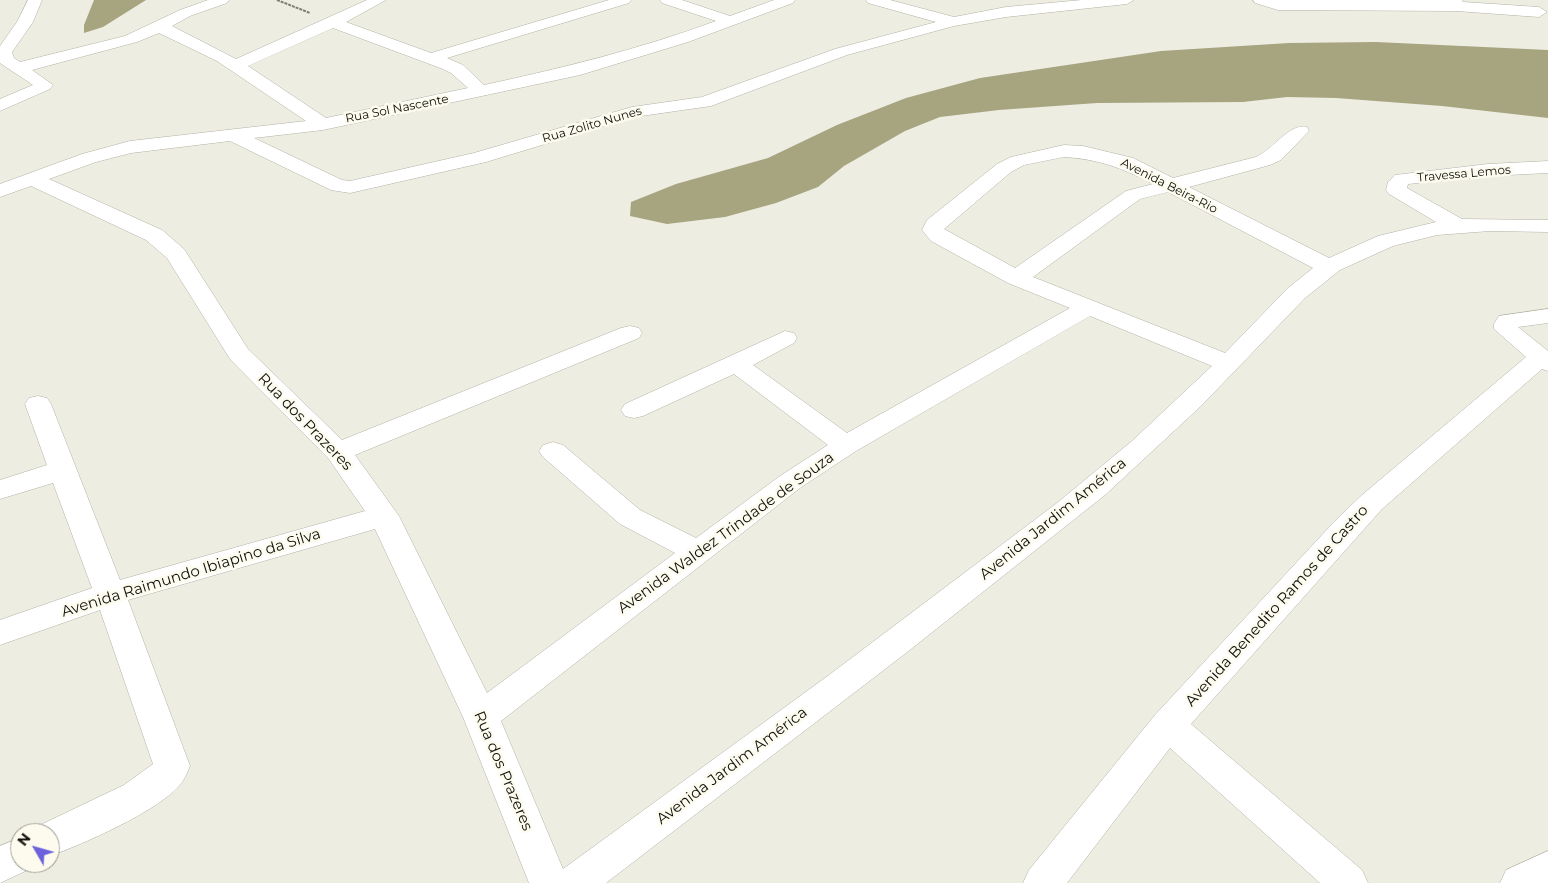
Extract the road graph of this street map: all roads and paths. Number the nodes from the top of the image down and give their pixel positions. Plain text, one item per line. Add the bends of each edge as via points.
1 (35, 0) edge
2 (222, 0) edge
3 (277, 0) edge
4 (379, 0) edge
5 (624, 0) edge
6 (667, 0) edge
7 (788, 0) edge
8 (873, 0) edge
9 (989, 0) edge
10 (1127, 0) edge
11 (1260, 0) edge
12 (1455, 3) edge
13 (1539, 12) dead end
14 (956, 21) junction
15 (733, 22) junction
16 (333, 23) junction
17 (159, 28) junction
18 (430, 58) junction
19 (234, 66) junction
20 (18, 68) junction
21 (482, 92) junction
22 (0, 106) edge
23 (323, 124) junction
24 (1300, 131) dead end
25 (235, 136) junction
26 (1548, 167) edge
27 (32, 179) junction
28 (1168, 185) junction
29 (0, 191) edge
30 (1456, 225) junction
31 (1548, 226) edge
32 (1329, 267) junction
33 (1016, 278) junction
34 (1087, 308) junction
35 (1548, 316) edge
36 (630, 333) dead end
37 (785, 338) dead end
38 (1544, 360) edge
39 (736, 364) junction
40 (1229, 364) junction
41 (38, 404) dead end
42 (634, 410) dead end
43 (846, 445) junction
44 (553, 451) dead end
45 (338, 452) junction
46 (63, 470) junction
47 (0, 490) edge
48 (384, 516) junction
49 (697, 552) junction
50 (110, 594) junction
51 (0, 633) edge
52 (481, 717) junction
53 (1168, 725) junction
54 (60, 835) edge
55 (1548, 869) edge
56 (549, 883) edge
57 (575, 883) edge
58 (1043, 883) edge
59 (1348, 883) edge
60 (1520, 883) edge

1 - 20 street via 25,22 4,52 7,61
2 - 17 street via 185,13
3 - 16 path
4 - 16 street
5 - 18 street
6 - 15 street
7 - 15 street, Rua Sol Nascente
8 - 14 street
9 - 14 street
10 - 14 street, Rua Zolito Nunes via 1006,12
11 - 12 street via 1278,5
12 - 13 street
14 - 25 street, Rua Zolito Nunes via 849,50 713,100 632,112 479,158 350,187 338,186
15 - 21 street, Rua Sol Nascente via 638,53
16 - 18 street
16 - 19 street
17 - 19 street via 185,38
17 - 20 street via 130,39
18 - 21 street via 457,69
19 - 23 street
20 - 22 street via 44,84
21 - 23 street, Rua Sol Nascente
23 - 25 street, Rua Sol Nascente
24 - 28 street via 1274,156 1263,161
25 - 27 street, Rua Sol Nascente via 130,147
26 - 30 street, Travessa Lemos via 1478,171 1398,182 1396,190
27 - 29 street, Rua Sol Nascente
27 - 45 street, Rua dos Prazeres via 154,235 176,254 239,354
28 - 32 street, Avenida Beira-Rio
28 - 33 street via 1126,199
28 - 33 street, Avenida Beira-Rio via 1126,162 1083,152 1041,154 1004,168 933,230
30 - 31 street, Avenida Jardim América
30 - 32 street, Avenida Jardim América via 1380,241
32 - 40 street, Avenida Jardim América via 1291,299
33 - 34 street
34 - 40 street
34 - 43 street, Avenida Waldez Trindade de Souza
35 - 38 street via 1508,321 1506,324 1506,329
36 - 45 street
37 - 39 street
38 - 53 street, Avenida Benedito Ramos de Castro via 1345,528
39 - 42 street
39 - 43 street
40 - 57 street, Avenida Jardim América via 1093,488 940,610
41 - 46 street
43 - 49 street, Avenida Waldez Trindade de Souza via 790,482
44 - 49 street via 630,517
45 - 48 street, Rua dos Prazeres
46 - 47 street
46 - 50 street
48 - 50 street, Avenida Raimundo Ibiapino da Silva
48 - 52 street, Rua dos Prazeres
49 - 52 street, Avenida Waldez Trindade de Souza
50 - 51 street, Avenida Raimundo Ibiapino da Silva
50 - 54 street via 172,766 163,781
52 - 56 street, Rua dos Prazeres
53 - 58 street, Avenida Benedito Ramos de Castro
53 - 59 street
55 - 60 street

